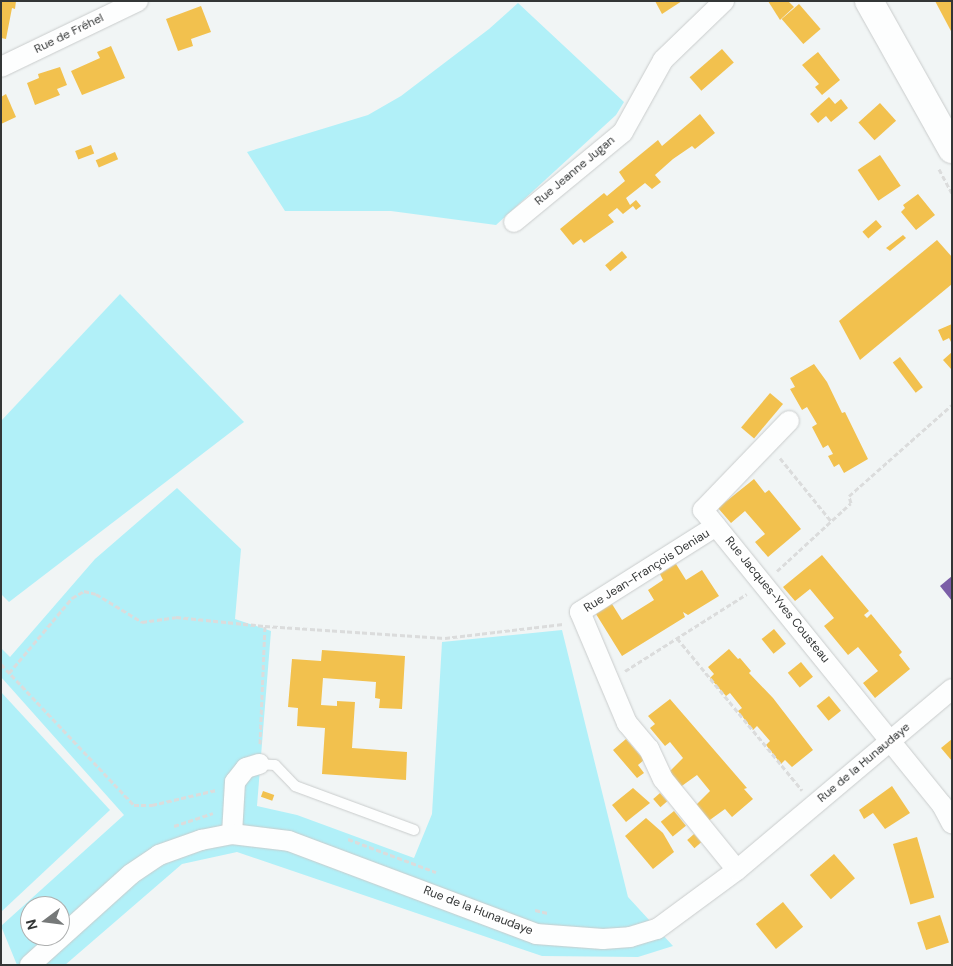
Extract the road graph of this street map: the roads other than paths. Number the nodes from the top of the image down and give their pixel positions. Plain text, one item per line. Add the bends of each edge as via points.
1 (138, 1) edge
2 (724, 1) edge
3 (869, 1) edge
4 (1, 67) edge
5 (952, 149) edge
6 (514, 222) dead end
7 (788, 421) dead end
8 (716, 526) junction
9 (952, 689) edge
10 (891, 740) junction
11 (259, 764) joint
12 (952, 824) edge
13 (414, 830) dead end
14 (232, 834) junction
15 (737, 870) junction
16 (30, 965) edge

1 - 4 street, Rue de Fréhel
2 - 6 street, Rue Jeanne Jugan via 663,60 623,132
3 - 5 main road
7 - 8 street, Rue Jacques-Yves Cousteau via 703,510
8 - 10 street, Rue Jacques-Yves Cousteau
8 - 15 street, Rue Jean-François Deniau via 582,617 628,723 649,749 663,779
9 - 10 street, Rue de la Hunaudaye
10 - 12 street, Rue Jacques-Yves Cousteau via 942,805
10 - 15 street, Rue de la Hunaudaye
11 - 13 lane via 275,765 295,786
11 - 14 street via 246,768 234,782
14 - 15 street, Rue de la Hunaudaye via 289,840 536,934 566,939 630,937 657,929
14 - 16 street, Rue de la Hunaudaye via 201,840 159,855 131,874

